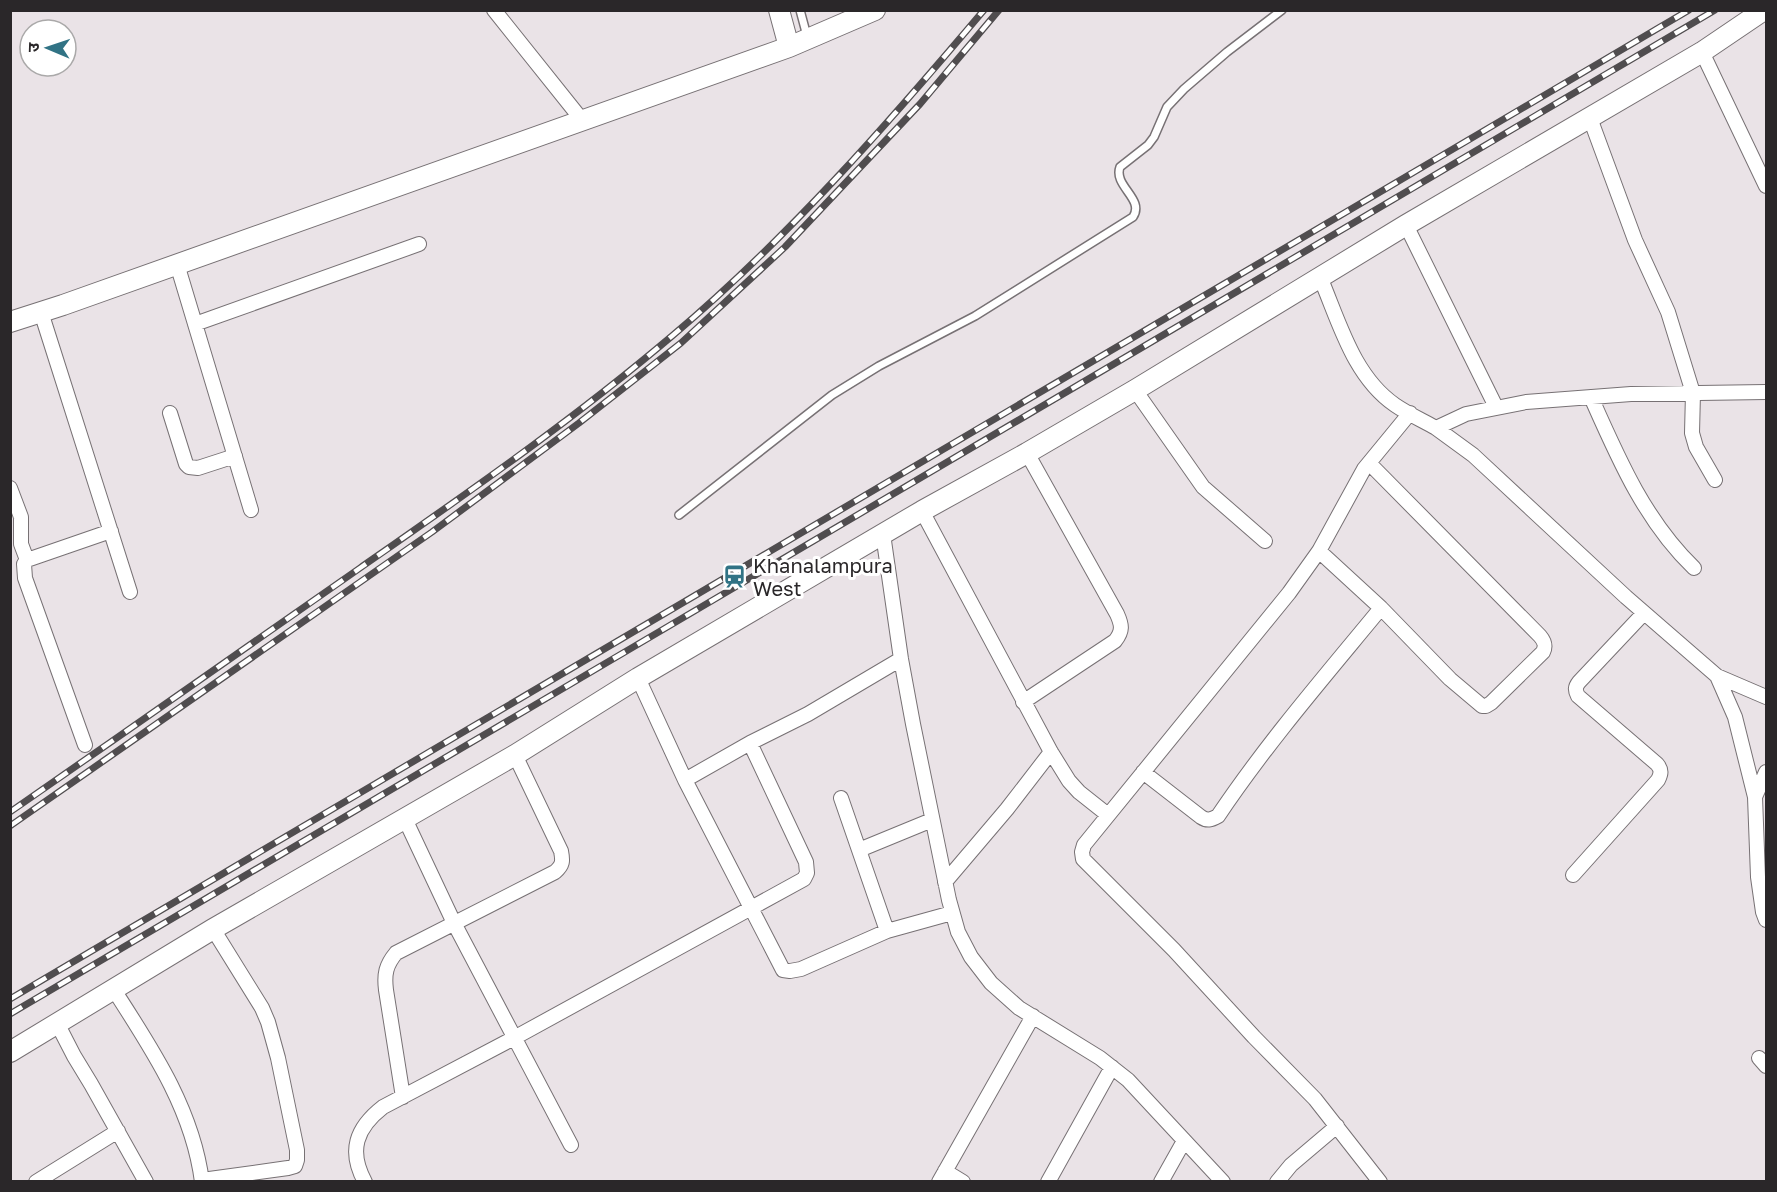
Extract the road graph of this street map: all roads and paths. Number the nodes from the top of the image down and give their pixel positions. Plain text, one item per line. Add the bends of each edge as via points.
1 (494, 10) edge
2 (780, 10) edge
3 (800, 10) edge
4 (875, 10) edge
5 (1282, 10) edge
6 (1764, 10) edge
7 (808, 39) junction
8 (789, 47) junction
9 (1702, 52) junction
10 (1590, 118) junction
11 (582, 120) junction
12 (1767, 186) edge
13 (1406, 225) junction
14 (419, 244) dead end
15 (177, 264) junction
16 (1320, 277) junction
17 (41, 312) junction
18 (10, 322) edge
19 (195, 324) junction
20 (1135, 390) junction
21 (1767, 392) edge
22 (1694, 393) junction
23 (1591, 397) junction
24 (1496, 407) junction
25 (170, 413) dead end
26 (1410, 413) junction
27 (1436, 428) junction
28 (1027, 453) junction
29 (235, 456) junction
30 (1369, 463) junction
31 (1715, 480) dead end
32 (10, 488) edge
33 (251, 510) dead end
34 (922, 511) junction
35 (679, 515) dead end
36 (111, 531) junction
37 (883, 534) junction
38 (1265, 541) dead end
39 (1319, 551) junction
40 (27, 560) junction
41 (1694, 568) dead end
42 (130, 592) dead end
43 (1381, 609) junction
44 (1644, 613) junction
45 (901, 658) junction
46 (1717, 676) junction
47 (638, 678) junction
48 (1767, 697) edge
49 (1023, 702) junction
50 (750, 743) junction
51 (86, 745) dead end
52 (1051, 752) junction
53 (515, 755) junction
54 (1143, 772) junction
55 (1767, 772) edge
56 (685, 780) junction
57 (1755, 797) junction
58 (841, 798) dead end
59 (1108, 815) junction
60 (405, 819) junction
61 (932, 820) junction
62 (1762, 843) edge
63 (859, 850) junction
64 (1574, 875) dead end
65 (945, 882) junction
66 (750, 909) junction
67 (952, 913) junction
68 (1767, 920) edge
69 (454, 923) junction
70 (213, 929) junction
71 (887, 931) junction
72 (114, 990) junction
73 (1033, 1016) junction
74 (57, 1023) junction
75 (514, 1038) junction
76 (10, 1052) edge
77 (1112, 1067) junction
78 (403, 1097) junction
79 (1337, 1126) junction
80 (118, 1131) junction
81 (1184, 1142) junction
82 (571, 1145) dead end
83 (942, 1176) edge
84 (202, 1181) edge
85 (36, 1182) edge
86 (146, 1182) edge
87 (365, 1182) edge
88 (963, 1182) edge
89 (1048, 1182) edge
90 (1161, 1182) edge
91 (1223, 1182) edge
92 (1277, 1182) edge
93 (1380, 1182) edge

1 - 11 street
2 - 8 main road
3 - 7 lane
4 - 7 main road
5 - 35 lane via 1184,89 1167,107 1148,145 1120,167 1118,178 1136,206 1133,218 975,316 832,395
6 - 9 main road
7 - 8 main road
8 - 11 main road
9 - 10 main road
9 - 12 street
10 - 13 main road
10 - 22 street via 1635,240 1668,312
11 - 15 main road
13 - 16 main road
13 - 24 street
14 - 19 street
15 - 17 main road
15 - 19 street
16 - 20 main road
16 - 26 street via 1356,362 1370,382
17 - 18 main road
17 - 36 street
19 - 29 street
20 - 28 main road
20 - 38 street via 1203,487
21 - 22 street
22 - 23 street
22 - 31 street via 1692,433
23 - 24 street
23 - 41 street via 1642,501 1677,551
24 - 27 street via 1466,414
25 - 29 street via 189,467 198,468
26 - 27 street
26 - 30 street
27 - 44 street via 1473,455
28 - 34 main road
28 - 49 street via 1122,625 1115,641
29 - 33 street
30 - 39 street
30 - 43 street via 1540,636 1545,647 1491,703 1482,706
32 - 40 street via 21,517 21,544
34 - 37 main road
34 - 49 street
36 - 40 street
36 - 42 street
37 - 45 street
37 - 47 main road
39 - 43 street
39 - 54 street
40 - 51 street via 25,578
43 - 54 street via 1243,778 1218,816 1206,820
44 - 46 street
44 - 64 street via 1575,686 1575,691 1657,764 1661,774
45 - 50 street via 808,714
45 - 61 street
46 - 48 street
46 - 57 street via 1735,717
47 - 53 main road
47 - 56 street
49 - 52 street
50 - 56 street
50 - 66 street via 806,862 807,873 796,885
52 - 59 street via 1069,781
52 - 65 street
53 - 60 main road
53 - 69 street via 561,851 561,866
54 - 59 street
55 - 57 street
56 - 66 street
57 - 62 street
58 - 63 street
59 - 79 street via 1084,845 1083,859 1174,950
60 - 69 street
60 - 70 main road
61 - 63 street
61 - 65 street
62 - 68 street via 1758,877
63 - 71 street
65 - 67 street
66 - 71 street via 783,970 801,969
66 - 75 street
67 - 71 street
67 - 73 street via 958,932 991,983
69 - 75 street
69 - 78 street via 396,952 384,973
70 - 72 main road
70 - 84 street via 268,1023 279,1058 297,1160 295,1166 288,1168
72 - 74 main road
72 - 84 street via 171,1085 195,1147
73 - 77 street
73 - 83 street
74 - 76 main road
74 - 80 street
75 - 78 street
75 - 82 street
77 - 81 street
77 - 89 street
78 - 87 street via 372,1115 357,1140 355,1158
79 - 92 street
79 - 93 street
80 - 85 street
80 - 86 street
81 - 90 street
81 - 91 street
83 - 88 street

